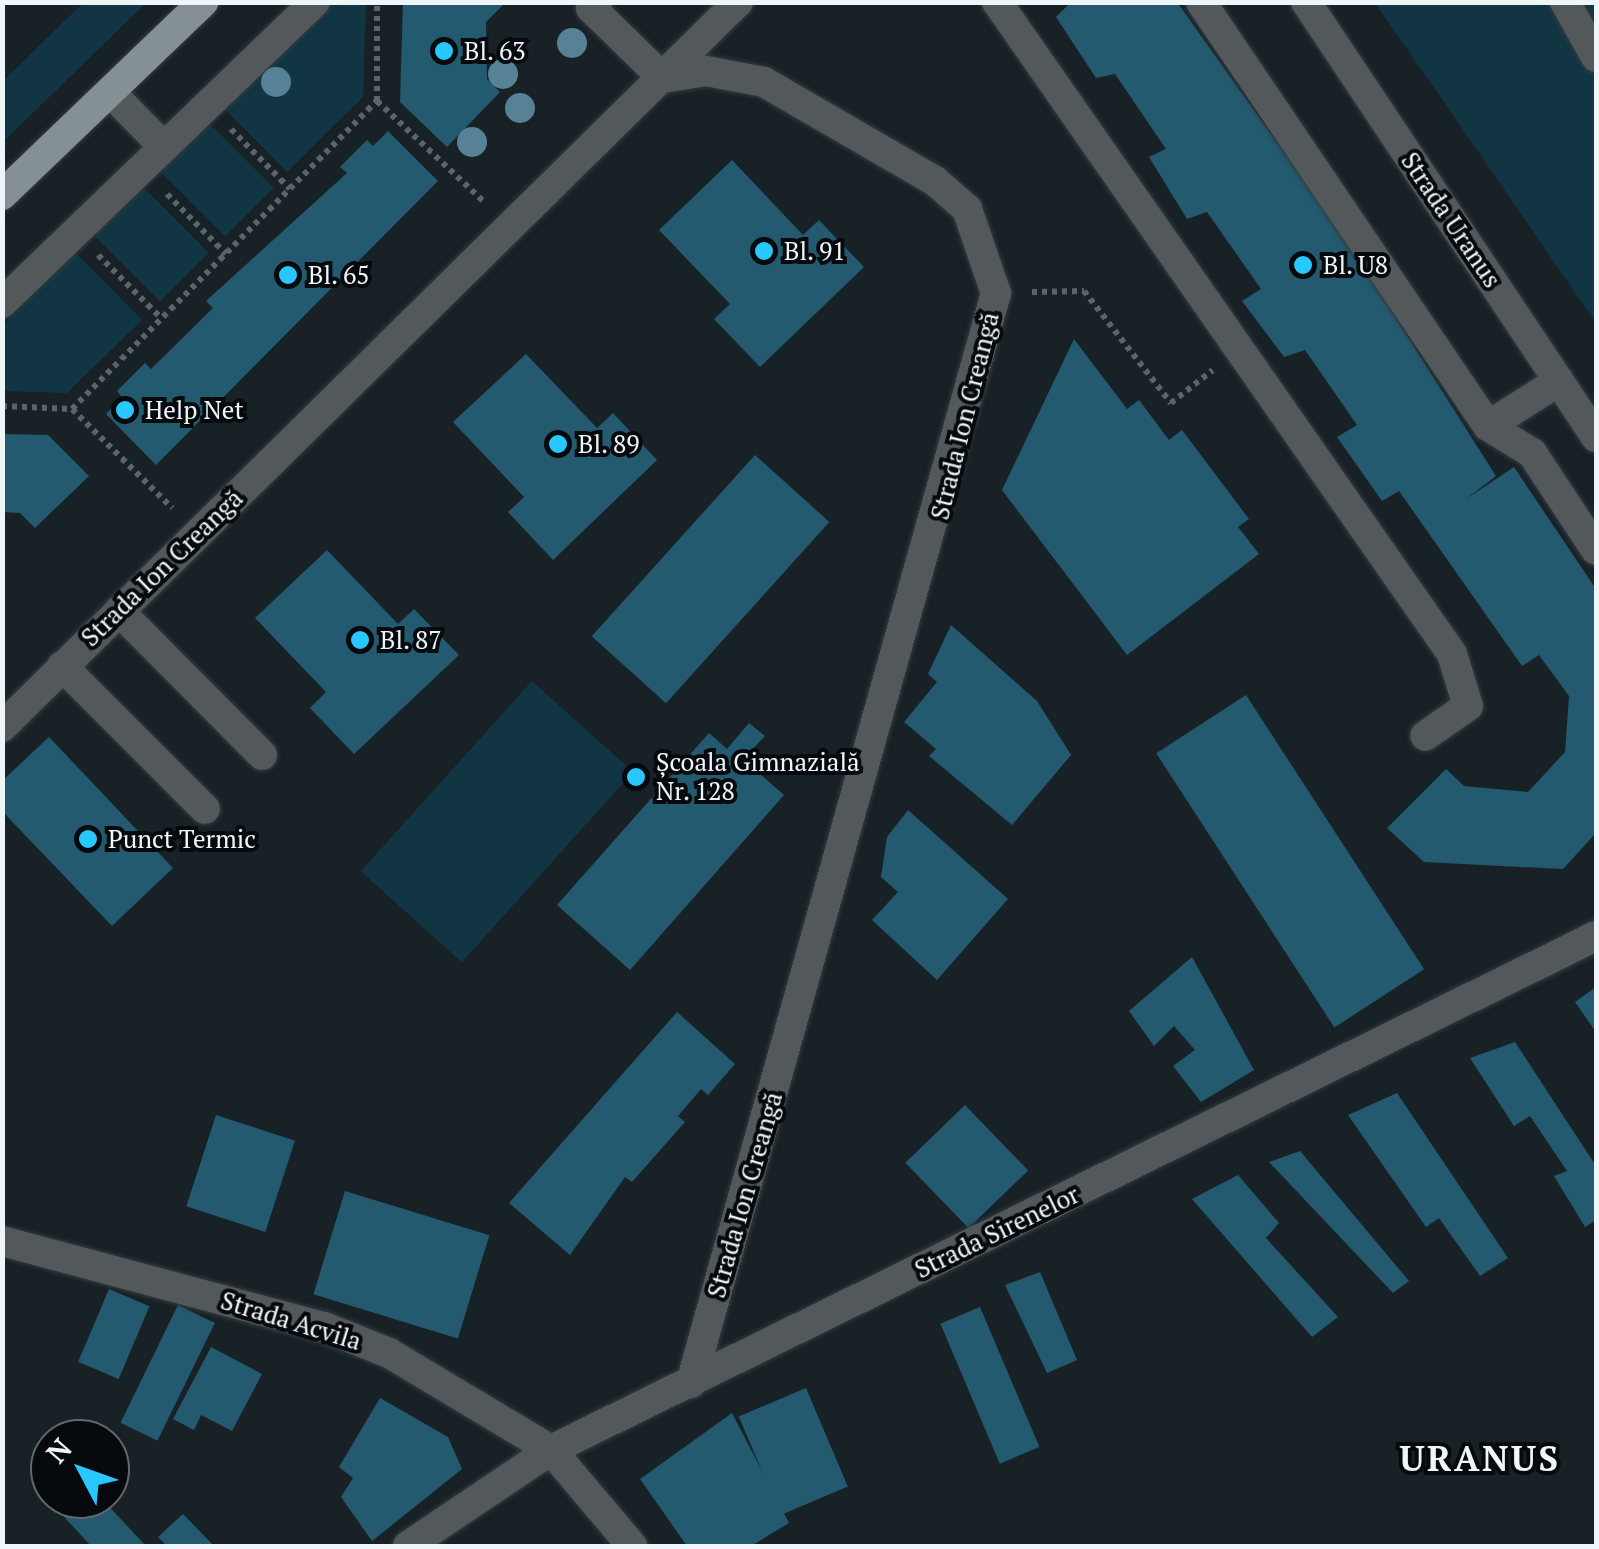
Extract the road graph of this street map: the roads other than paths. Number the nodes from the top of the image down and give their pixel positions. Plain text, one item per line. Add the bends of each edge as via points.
1 (202, 2) edge
2 (315, 2) edge
3 (597, 2) edge
4 (738, 2) edge
5 (997, 2) edge
6 (1201, 2) edge
7 (1306, 2) edge
8 (1565, 2) edge
9 (1596, 57) edge
10 (663, 78) junction
11 (110, 92) junction
12 (164, 147) junction
13 (2, 195) edge
14 (2, 303) edge
15 (1558, 381) junction
16 (1488, 426) junction
17 (1596, 436) edge
18 (1596, 550) edge
19 (119, 611) junction
20 (62, 666) junction
21 (2, 727) edge
22 (1425, 736) dead end
23 (262, 755) dead end
24 (205, 809) dead end
25 (1596, 936) edge
26 (2, 1241) edge
27 (691, 1383) junction
28 (551, 1450) junction
29 (408, 1546) edge
30 (632, 1546) edge

1 - 11 main road
2 - 12 street
3 - 10 street via 591,8
4 - 10 street
5 - 22 street via 1452,654 1468,706
6 - 16 street
7 - 15 street, Strada Uranus
8 - 9 street
10 - 19 street, Strada Ion Creangă
10 - 27 street, Strada Ion Creangă via 706,71 764,82 935,180 966,210 996,293
11 - 12 street
11 - 13 main road
12 - 14 street
15 - 16 street
15 - 17 street, Strada Uranus
16 - 18 street via 1532,453
19 - 20 street, Strada Ion Creangă
19 - 23 street
20 - 21 street, Strada Ion Creangă
20 - 24 street
25 - 27 street, Strada Sirenelor
26 - 28 street, Strada Acvila via 356,1338
27 - 28 street, Strada Sirenelor
28 - 29 street, Strada Sirenelor
28 - 30 street, Strada Acvila

